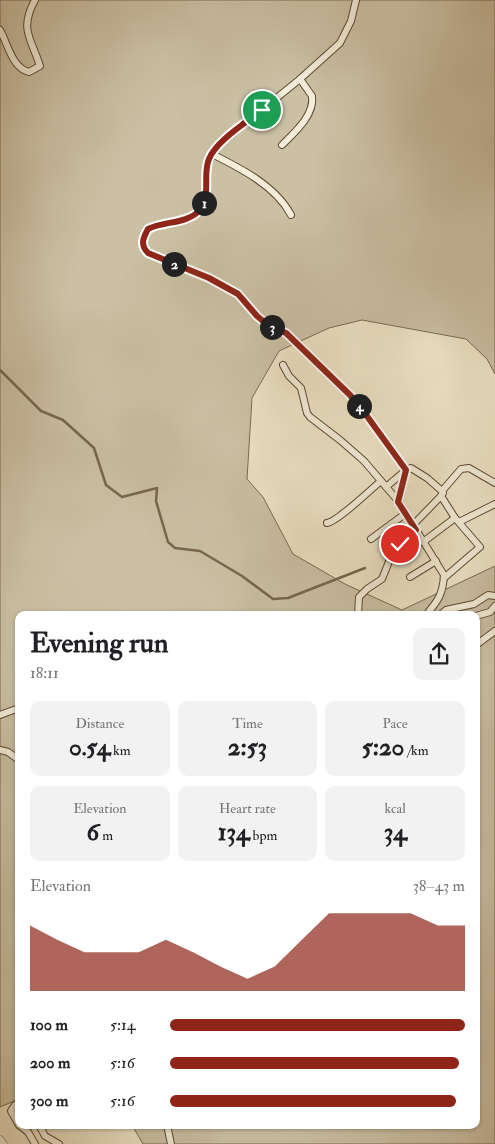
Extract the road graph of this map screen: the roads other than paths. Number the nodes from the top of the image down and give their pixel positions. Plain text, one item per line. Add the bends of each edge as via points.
1 (35, 0) edge
2 (356, 0) edge
3 (0, 30) edge
4 (300, 79) junction
5 (282, 145) dead end
6 (212, 154) junction
7 (291, 215) dead end
8 (283, 365) dead end
9 (406, 470) junction
10 (381, 481) junction
11 (495, 484) edge
12 (386, 487) junction
13 (442, 494) junction
14 (398, 502) junction
15 (495, 504) edge
16 (405, 514) junction
17 (457, 520) junction
18 (326, 523) dead end
19 (414, 527) junction
20 (371, 539) dead end
21 (424, 542) junction
22 (436, 561) junction
23 (410, 577) dead end
24 (444, 578) junction
25 (495, 596) edge
26 (495, 606) edge
27 (358, 611) edge
28 (429, 611) edge
29 (445, 611) edge
30 (480, 615) edge
31 (495, 631) edge
32 (480, 642) edge
33 (15, 709) edge
34 (0, 715) edge
35 (0, 750) edge
36 (15, 757) edge
37 (15, 1105) edge
38 (15, 1118) edge
39 (24, 1129) edge
40 (41, 1129) edge
41 (167, 1129) edge
42 (0, 1140) edge
43 (3, 1144) edge
44 (35, 1144) edge
45 (59, 1144) edge
46 (171, 1144) edge

1 - 3 street via 27,19 28,37 40,66 29,72 20,68
2 - 4 street via 351,21 340,43
4 - 5 street via 312,96 312,105 308,116
4 - 6 street via 225,139
6 - 7 street via 251,174 285,204
6 - 9 street via 207,166 204,203 199,211 190,218 148,229 143,240 145,250 238,294 269,326 286,333 350,395
8 - 10 street via 301,388 310,417 364,461
9 - 12 street
9 - 13 street via 411,468 418,472
9 - 14 street
10 - 12 street
10 - 18 street via 340,517
11 - 13 street via 464,468
12 - 14 street
13 - 17 street
13 - 19 street
14 - 16 street
15 - 17 street
16 - 19 street
16 - 20 street
17 - 21 street
17 - 24 street via 480,546
19 - 21 street
19 - 27 street via 392,554 382,579 359,598
21 - 22 street
22 - 23 street
22 - 24 street
24 - 28 street via 438,600
25 - 29 street via 488,595 474,604
26 - 30 street via 490,612
31 - 32 street
33 - 34 street
35 - 36 street
37 - 38 street via 12,1112
39 - 44 street
40 - 45 street via 45,1136
41 - 46 street
42 - 43 street

